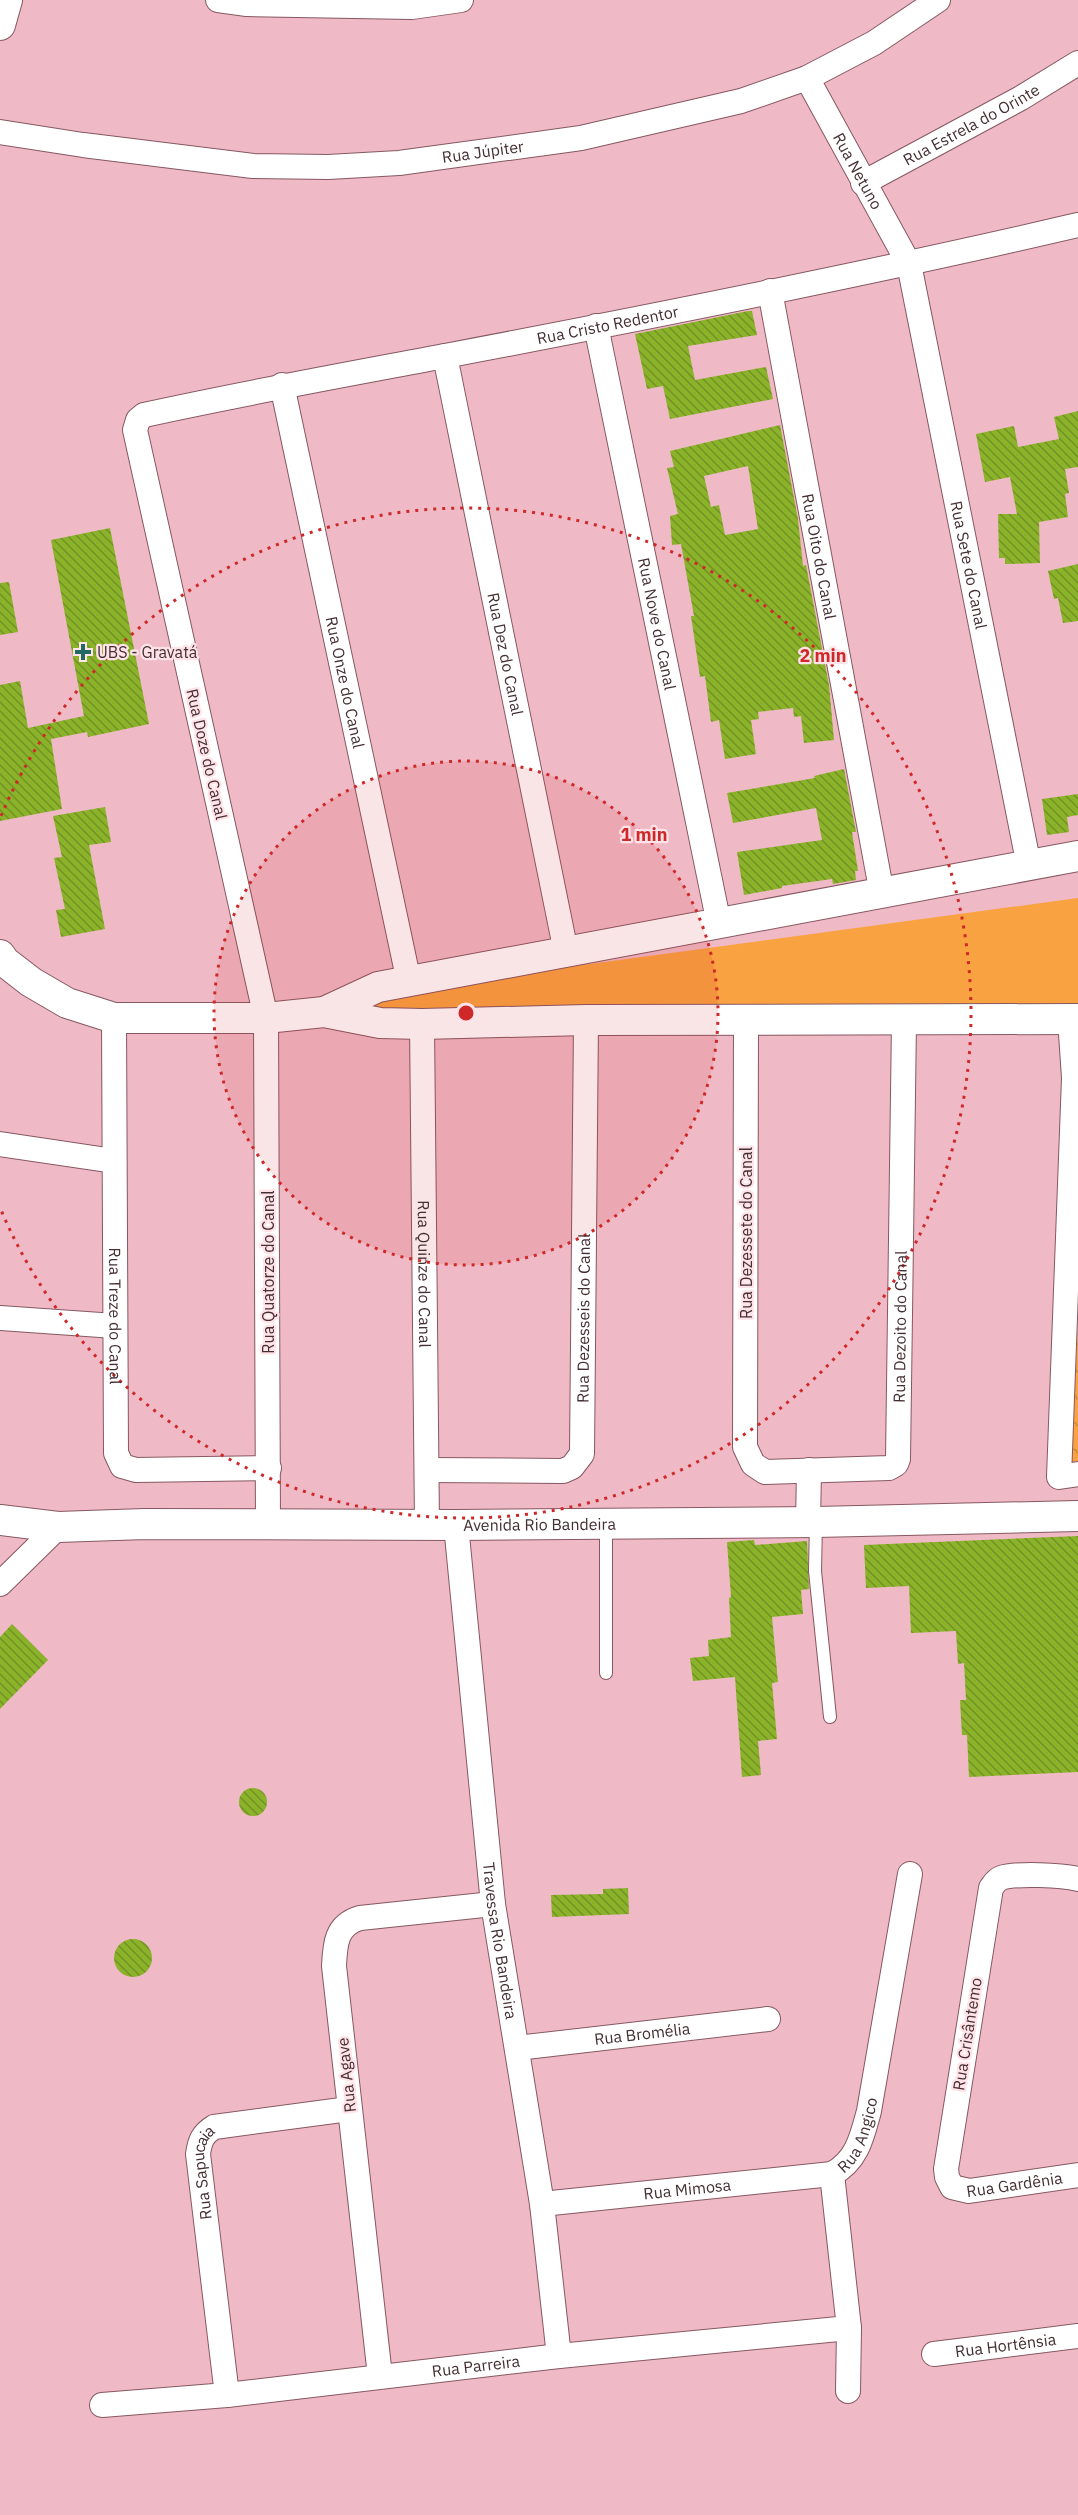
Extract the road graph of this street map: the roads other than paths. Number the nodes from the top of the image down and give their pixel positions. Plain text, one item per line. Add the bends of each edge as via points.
1 (7, 0) edge
2 (218, 0) edge
3 (460, 0) edge
4 (938, 0) edge
5 (0, 25) edge
6 (1078, 63) edge
7 (807, 78) junction
8 (0, 132) edge
9 (863, 183) junction
10 (1078, 225) edge
11 (909, 264) junction
12 (770, 291) junction
13 (596, 326) junction
14 (445, 356) junction
15 (282, 385) junction
16 (138, 420) joint
17 (1078, 856) edge
18 (1029, 866) junction
19 (882, 894) junction
20 (719, 924) junction
21 (566, 952) junction
22 (0, 955) edge
23 (453, 974) junction
24 (409, 982) junction
25 (324, 1012) junction
26 (114, 1018) junction
27 (266, 1018) junction
28 (1074, 1019) edge
29 (586, 1020) junction
30 (746, 1020) junction
31 (904, 1021) junction
32 (459, 1023) junction
33 (422, 1024) junction
34 (1076, 1086) edge
35 (0, 1144) edge
36 (114, 1161) junction
37 (0, 1318) edge
38 (115, 1326) junction
39 (745, 1447) joint
40 (269, 1468) junction
41 (428, 1470) junction
42 (809, 1470) junction
43 (1078, 1474) edge
44 (1078, 1516) edge
45 (0, 1520) edge
46 (812, 1522) junction
47 (606, 1524) junction
48 (268, 1525) junction
49 (427, 1525) junction
50 (456, 1525) junction
51 (58, 1527) junction
52 (0, 1584) edge
53 (606, 1673) dead end
54 (830, 1717) dead end
55 (910, 1874) dead end
56 (1078, 1879) edge
57 (493, 1904) junction
58 (768, 2019) dead end
59 (518, 2048) junction
60 (349, 2109) junction
61 (832, 2174) junction
62 (1078, 2175) edge
63 (952, 2187) joint
64 (542, 2204) junction
65 (849, 2328) junction
66 (1078, 2336) edge
67 (934, 2354) dead end
68 (559, 2356) junction
69 (380, 2376) junction
70 (848, 2391) dead end
71 (227, 2395) junction
72 (102, 2405) dead end

1 - 5 street
2 - 3 street via 412,7
4 - 7 street, Rua Júpiter via 874,43
6 - 9 street, Rua Estrela do Orinte
7 - 8 street, Rua Júpiter via 741,101 581,138 399,163 253,166
7 - 9 street, Rua Netuno
9 - 11 street, Rua Netuno
10 - 11 street, Rua Cristo Redentor
11 - 12 street, Rua Cristo Redentor
11 - 18 street, Rua Sete do Canal
12 - 13 street, Rua Cristo Redentor
12 - 19 street, Rua Oito do Canal
13 - 14 street, Rua Cristo Redentor
13 - 20 street, Rua Nove do Canal
14 - 15 street, Rua Cristo Redentor
14 - 21 street, Rua Dez do Canal
15 - 16 street, Rua Cristo Redentor via 144,415
15 - 24 street, Rua Onze do Canal
16 - 27 street, Rua Doze do Canal via 135,430
17 - 18 street
18 - 19 street
19 - 20 street
20 - 21 street
21 - 23 street
22 - 26 street via 31,982 67,1003
23 - 24 street
23 - 32 street via 445,987 444,1000 447,1012
24 - 25 street via 378,987
25 - 27 street
25 - 33 street via 380,1023
26 - 27 street
26 - 36 street, Rua Treze do Canal
27 - 40 street, Rua Quatorze do Canal
28 - 31 street
28 - 34 street
29 - 30 street
29 - 32 street
29 - 41 street, Rua Dezesseis do Canal via 582,1454 572,1467 564,1470
30 - 31 street
30 - 39 street, Rua Dezessete do Canal
31 - 42 street, Rua Dezoito do Canal via 898,1459 889,1468
32 - 33 street
33 - 41 street, Rua Quinze do Canal
34 - 43 street via 1059,1477
35 - 36 street
36 - 38 street, Rua Treze do Canal
37 - 38 street
38 - 40 street, Rua Treze do Canal via 116,1453 122,1466 136,1470
39 - 42 street, Rua Dezoito do Canal via 753,1464 765,1472
40 - 48 street, Rua Quatorze do Canal
41 - 49 street, Rua Quinze do Canal
42 - 46 street
44 - 46 street, Avenida Rio Bandeira
45 - 51 street, Avenida Rio Bandeira
46 - 47 street, Avenida Rio Bandeira
46 - 54 lane
47 - 50 street, Avenida Rio Bandeira
47 - 53 lane
48 - 49 street, Avenida Rio Bandeira
48 - 51 street, Avenida Rio Bandeira
49 - 50 street, Avenida Rio Bandeira
50 - 57 street, Travessa Rio Bandeira
51 - 52 street
55 - 61 street, Rua Angico via 861,2143 852,2158
56 - 63 street, Rua Crisântemo via 1007,1877 995,1882 989,1896 946,2169
57 - 59 street, Travessa Rio Bandeira
57 - 60 street, Rua Agave via 360,1918 343,1928 335,1944 334,1966
58 - 59 street, Rua Bromélia
59 - 64 street, Travessa Rio Bandeira
60 - 69 street, Rua Agave
60 - 71 street, Rua Sapucaia via 214,2127 204,2133 200,2142 198,2154
61 - 64 street, Rua Mimosa
61 - 65 street, Rua Angico
62 - 63 street, Rua Gardênia via 969,2191
64 - 68 street, Travessa Rio Bandeira
65 - 68 street, Rua Parreira
65 - 70 street, Rua Angico
66 - 67 street, Rua Hortênsia
68 - 69 street, Rua Parreira
69 - 71 street, Rua Parreira
71 - 72 street, Rua Parreira

